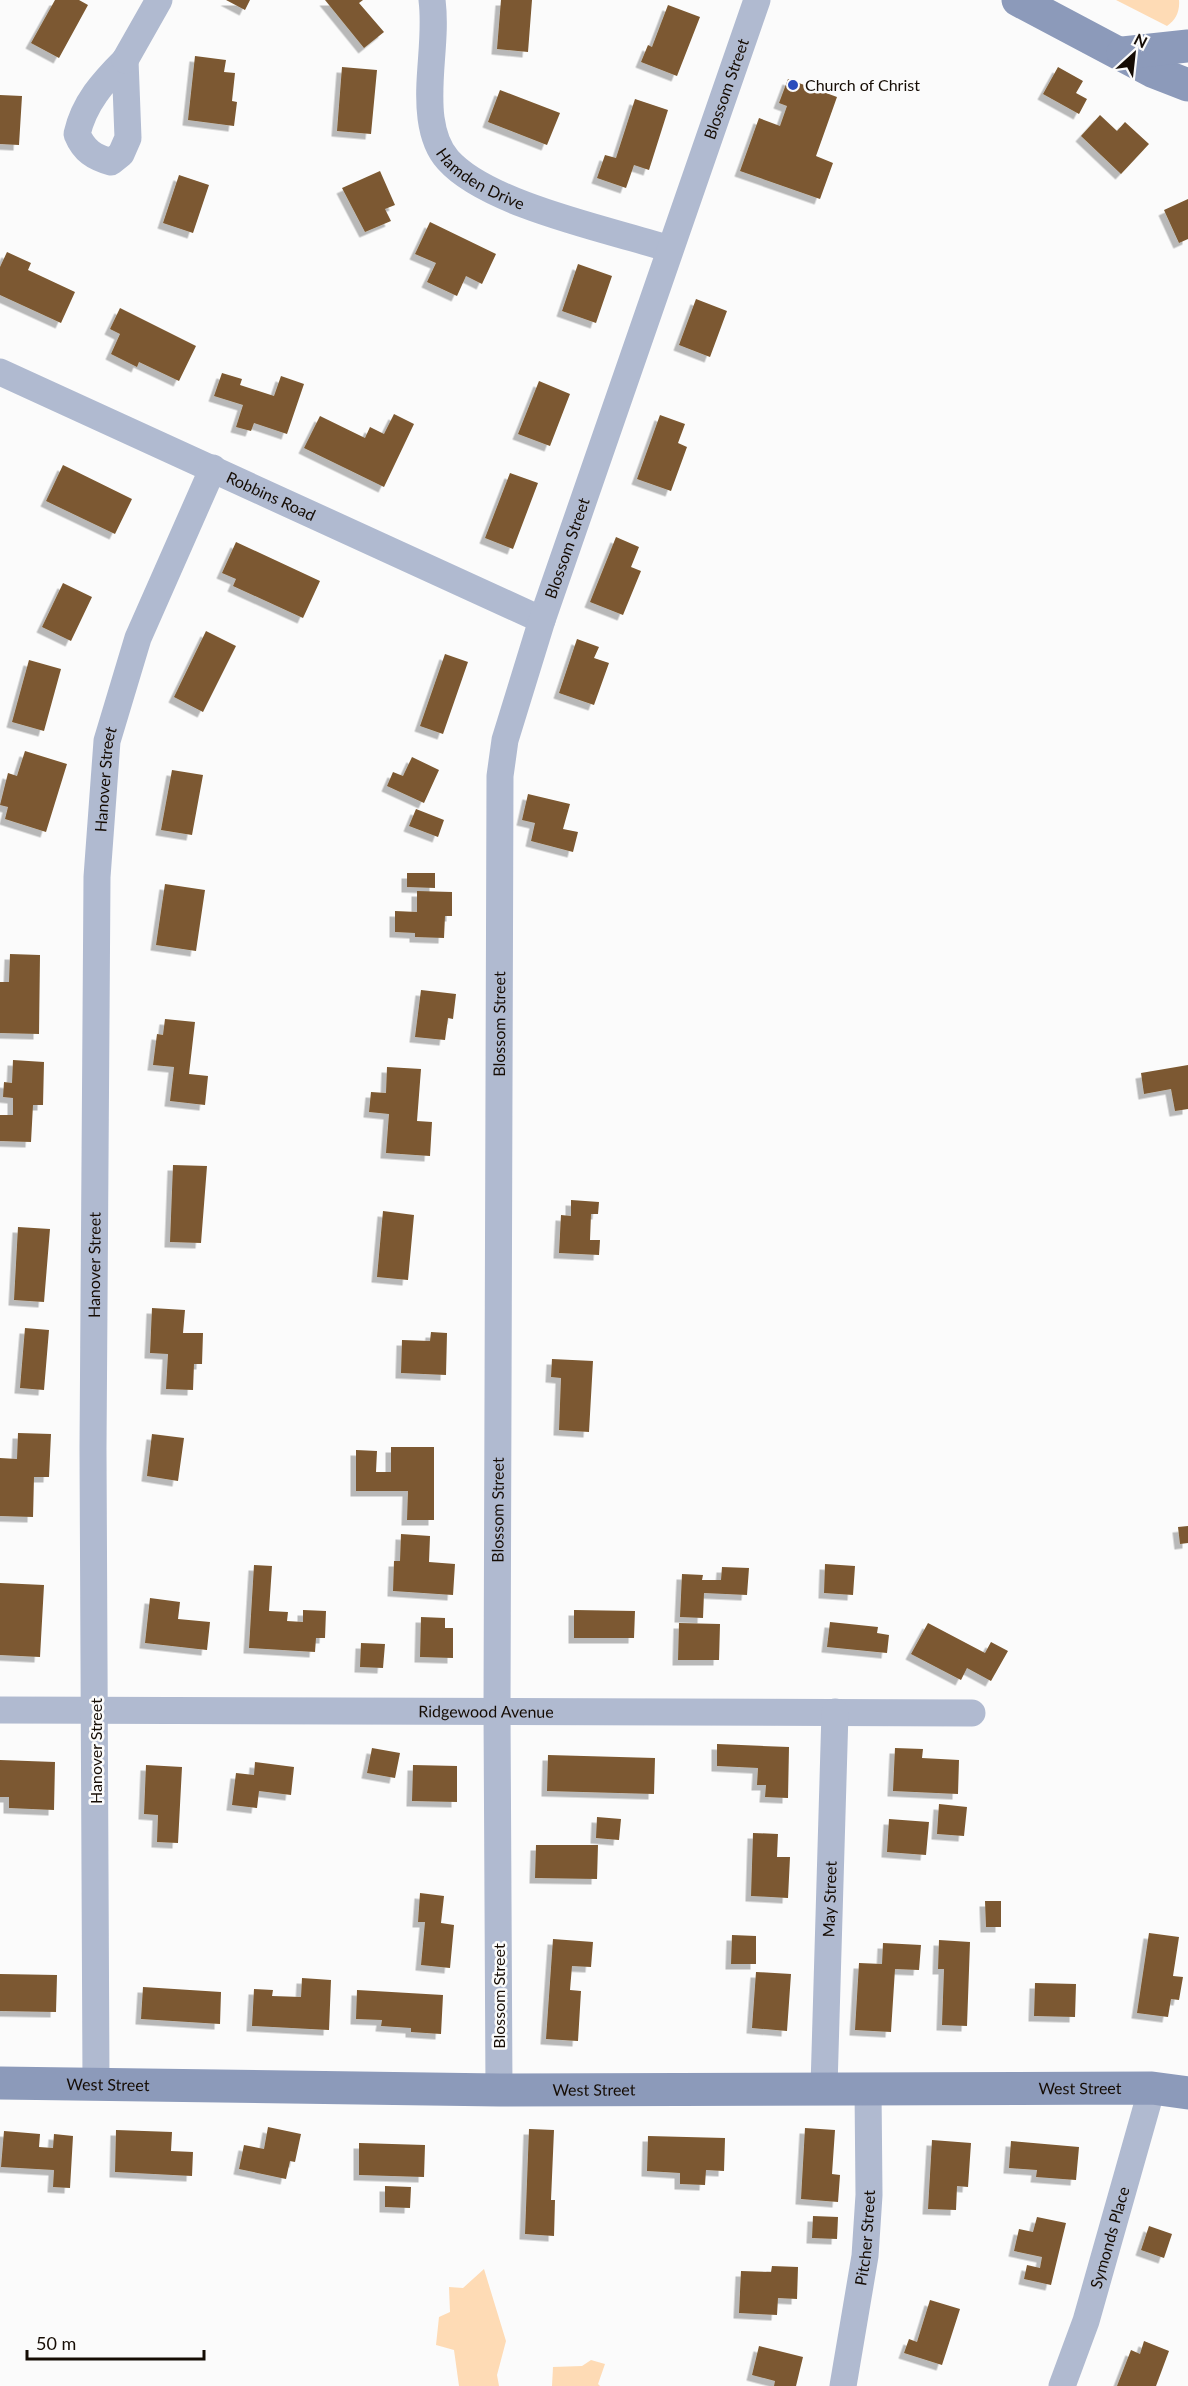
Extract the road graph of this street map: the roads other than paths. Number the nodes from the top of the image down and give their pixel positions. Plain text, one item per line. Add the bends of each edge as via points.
1 (159, 0) edge
2 (432, 0) edge
3 (757, 0) edge
4 (1018, 0) edge
5 (1188, 46) edge
6 (1123, 53) junction
7 (125, 60) dead end
8 (1188, 85) edge
9 (670, 249) junction
10 (0, 372) edge
11 (213, 468) junction
12 (542, 620) junction
13 (0, 1710) edge
14 (96, 1712) junction
15 (496, 1712) junction
16 (835, 1712) junction
17 (972, 1713) dead end
18 (0, 2083) edge
19 (96, 2083) junction
20 (824, 2087) junction
21 (1152, 2088) junction
22 (868, 2089) junction
23 (499, 2090) junction
24 (1188, 2093) edge
25 (843, 2386) edge
26 (1062, 2386) edge

1 - 7 street
2 - 9 street, Hamden Drive via 435,18 430,117 435,139 447,159 466,177 508,198
3 - 9 street, Blossom Street
4 - 6 street
5 - 6 street
6 - 8 street via 1152,71
9 - 12 street, Blossom Street
10 - 11 street, Robbins Road
11 - 12 street, Robbins Road
11 - 14 street, Hanover Street via 138,638 107,741 97,901 93,1448
12 - 15 street, Blossom Street via 505,740 500,776
13 - 14 street, Ridgewood Avenue
14 - 15 street, Ridgewood Avenue
14 - 19 street, Hanover Street
15 - 16 street, Ridgewood Avenue
15 - 23 street, Blossom Street
16 - 17 street, Ridgewood Avenue
16 - 20 street, May Street
18 - 19 street, West Street
19 - 23 street, West Street
20 - 22 street, West Street
20 - 23 street, West Street
21 - 22 street, West Street
21 - 24 street, West Street
21 - 26 street, Symonds Place via 1086,2321
22 - 25 street, Pitcher Street via 865,2256

